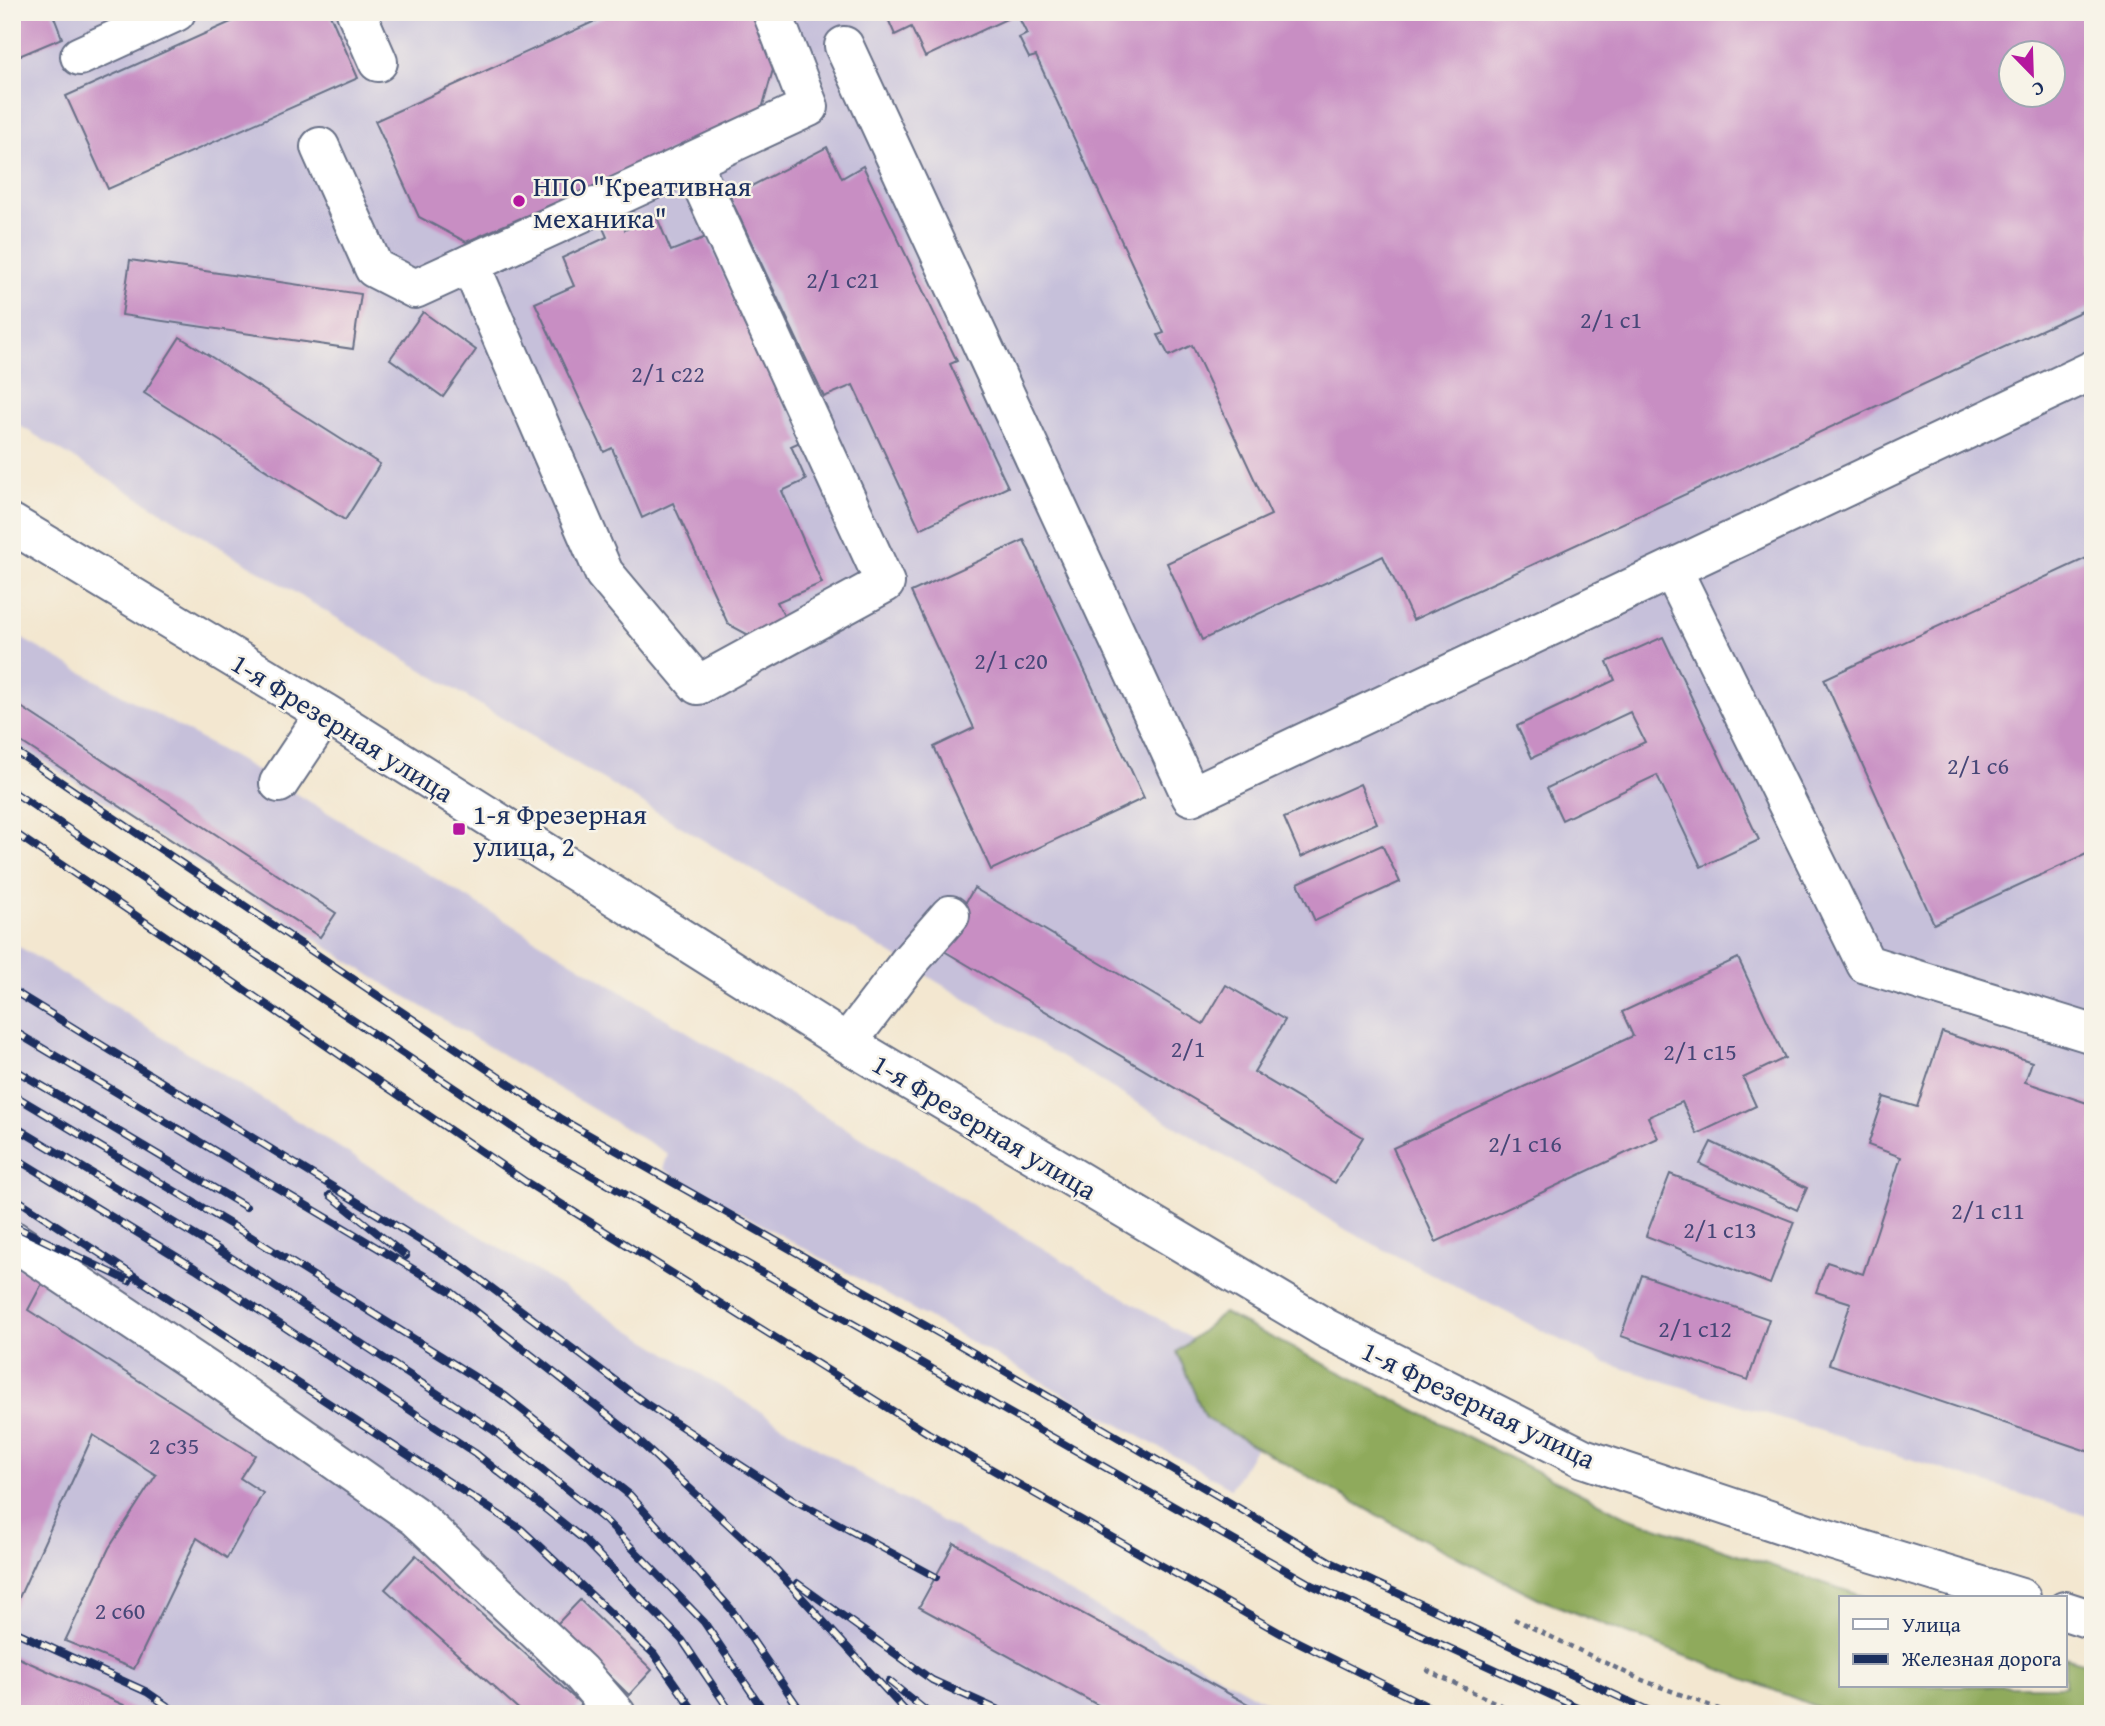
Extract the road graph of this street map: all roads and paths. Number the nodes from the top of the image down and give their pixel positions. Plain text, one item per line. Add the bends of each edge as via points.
1 (176, 12) edge
2 (356, 12) edge
3 (772, 12) edge
4 (844, 46) dead end
5 (80, 55) dead end
6 (379, 62) dead end
7 (320, 146) dead end
8 (692, 163) junction
9 (470, 264) junction
10 (2093, 370) edge
11 (12, 524) edge
12 (1672, 569) junction
13 (325, 714) junction
14 (279, 783) dead end
15 (950, 915) dead end
16 (2093, 1034) edge
17 (847, 1044) junction
18 (12, 1240) edge
19 (2014, 1596) edge
20 (2066, 1611) edge
21 (1514, 1619) dead end
22 (2093, 1620) edge
23 (1426, 1670) dead end
24 (616, 1714) edge
25 (1520, 1714) edge
26 (1732, 1714) edge

1 - 5 street
2 - 6 street
3 - 8 street via 809,107
4 - 12 street via 1191,796
7 - 9 street via 374,268 415,289
8 - 9 street
8 - 9 street via 885,583 698,685 604,573
10 - 12 street
11 - 13 street, 1-я Фрезерная улица
12 - 16 street via 1867,964
13 - 14 street
13 - 17 street, 1-я Фрезерная улица
15 - 17 street
17 - 19 street, 1-я Фрезерная улица via 1326,1329 1583,1458
18 - 24 street via 416,1517 579,1671
20 - 22 street
21 - 26 path via 1637,1678
23 - 25 path

